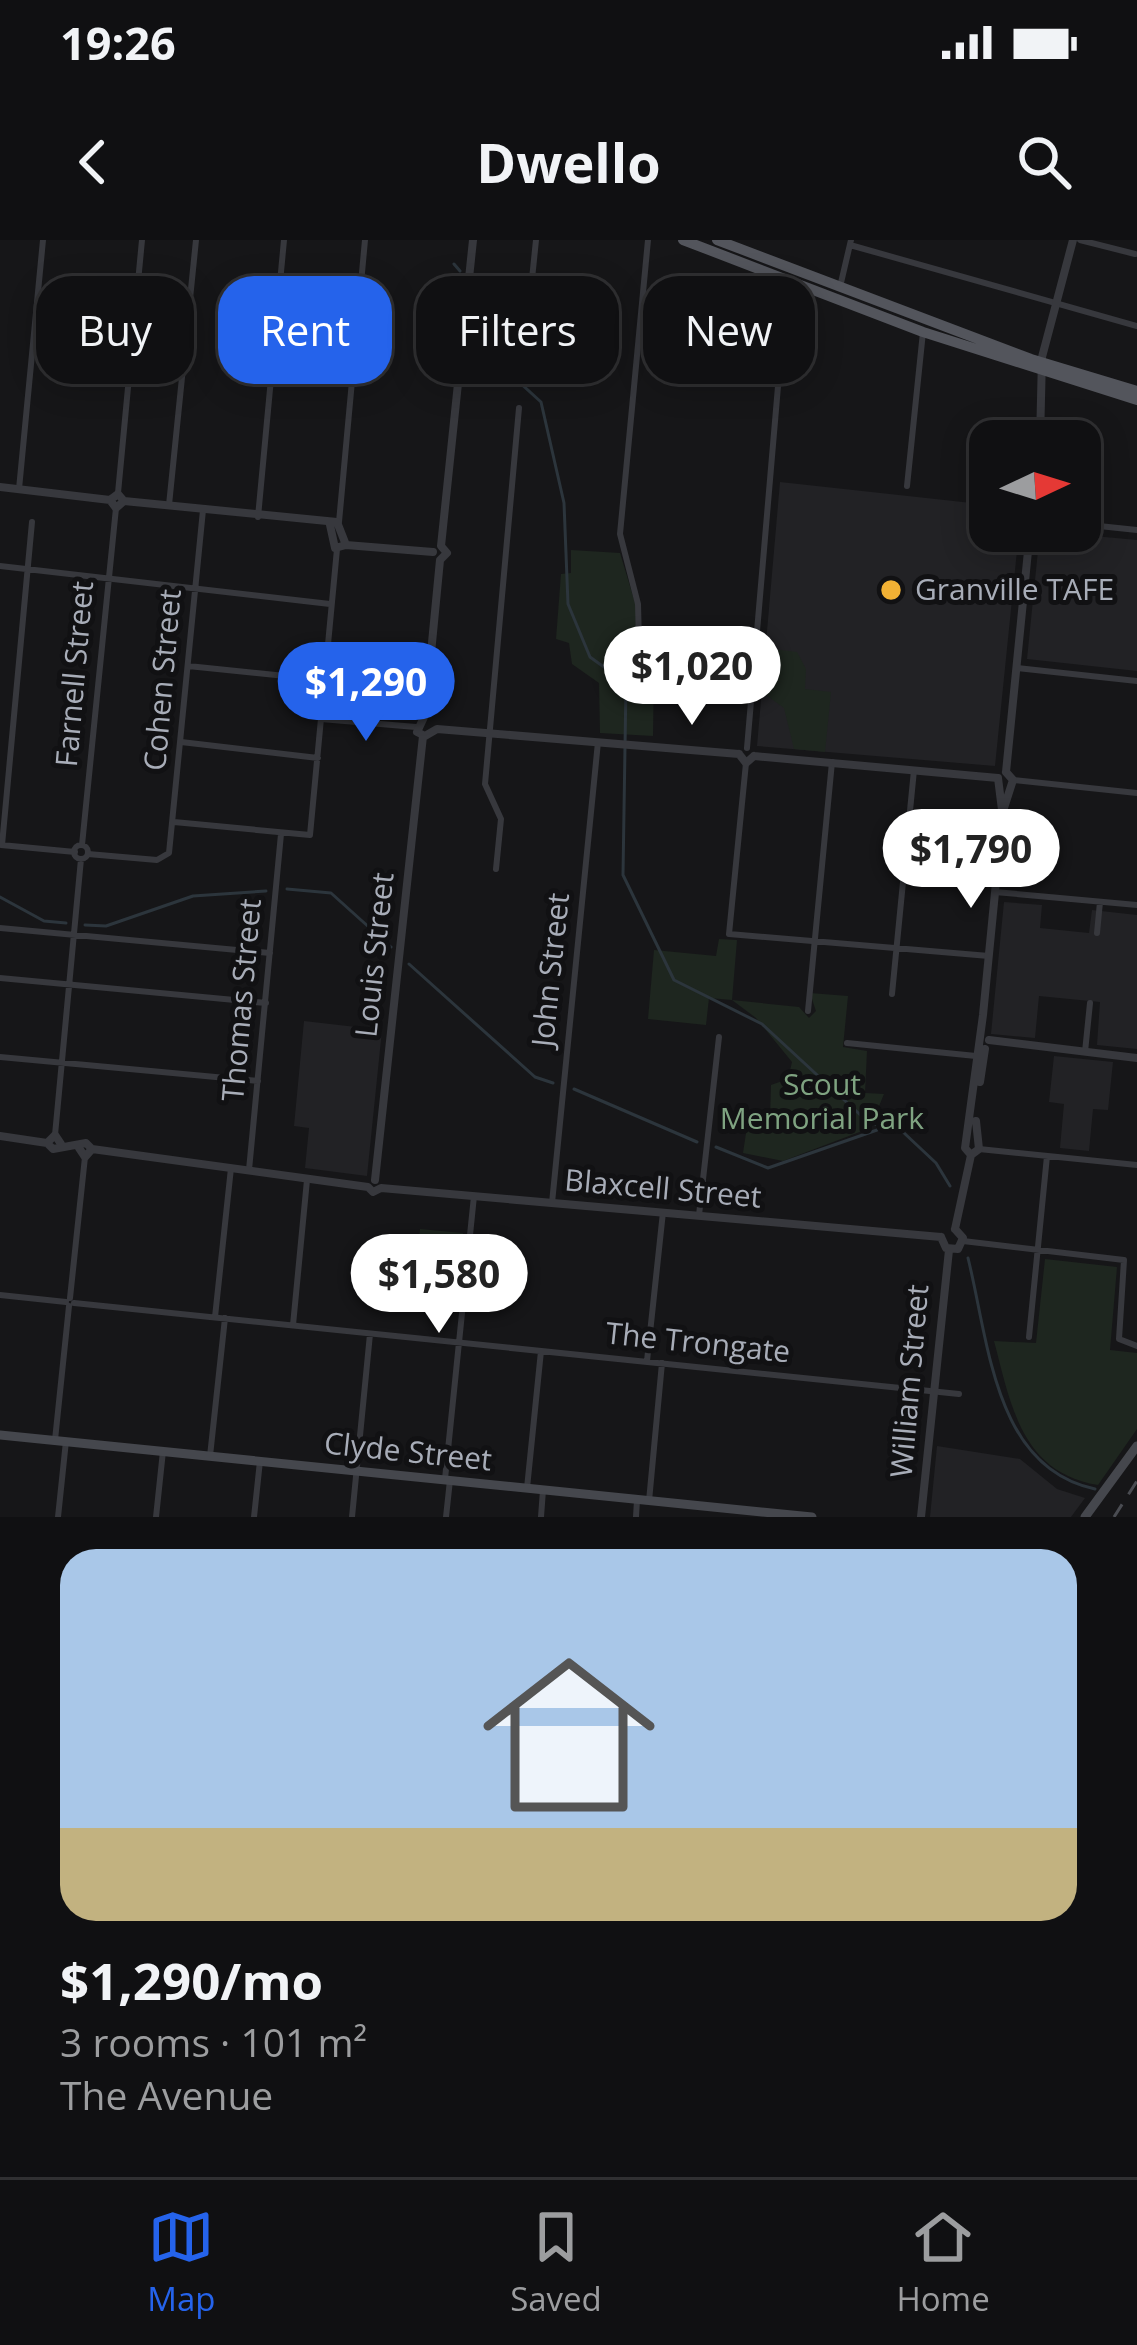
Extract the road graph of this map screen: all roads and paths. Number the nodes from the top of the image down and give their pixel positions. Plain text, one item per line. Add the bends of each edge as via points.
1 (43, 240) edge
2 (142, 240) edge
3 (196, 240) edge
4 (284, 240) edge
5 (365, 240) edge
6 (473, 240) edge
7 (536, 240) edge
8 (648, 240) edge
9 (682, 240) edge
10 (717, 240) edge
11 (1076, 240) edge
12 (851, 243) edge
13 (1135, 254) edge
14 (532, 276) edge
15 (784, 276) edge
16 (815, 287) edge
17 (840, 287) junction
18 (1056, 303) junction
19 (1137, 326) edge
20 (923, 332) junction
21 (1043, 369) junction
22 (778, 384) edge
23 (1137, 396) edge
24 (519, 408) dead end
25 (1041, 420) edge
26 (907, 486) dead end
27 (0, 487) edge
28 (19, 489) junction
29 (117, 501) junction
30 (169, 506) junction
31 (203, 511) junction
32 (258, 517) junction
33 (32, 522) dead end
34 (334, 523) junction
35 (1101, 526) edge
36 (1137, 530) edge
37 (342, 547) junction
38 (1028, 552) edge
39 (438, 553) junction
40 (0, 566) edge
41 (28, 569) junction
42 (108, 578) junction
43 (195, 588) junction
44 (332, 604) junction
45 (188, 666) junction
46 (1017, 668) junction
47 (754, 670) junction
48 (324, 680) junction
49 (1137, 681) edge
50 (321, 719) junction
51 (424, 720) junction
52 (432, 729) junction
53 (419, 732) junction
54 (488, 734) junction
55 (181, 742) junction
56 (598, 742) junction
57 (746, 755) junction
58 (317, 758) junction
59 (832, 762) junction
60 (914, 770) junction
61 (1005, 781) junction
62 (1137, 793) edge
63 (174, 822) junction
64 (281, 834) junction
65 (1, 845) edge
66 (81, 855) junction
67 (496, 869) dead end
68 (995, 892) junction
69 (1100, 902) junction
70 (1137, 905) edge
71 (0, 928) edge
72 (1097, 933) dead end
73 (74, 935) junction
74 (812, 939) junction
75 (896, 946) junction
76 (270, 953) junction
77 (989, 956) junction
78 (0, 978) edge
79 (69, 985) junction
80 (892, 994) dead end
81 (266, 1003) junction
82 (1090, 1003) dead end
83 (808, 1010) dead end
84 (718, 1037) dead end
85 (848, 1043) dead end
86 (983, 1045) junction
87 (1085, 1052) junction
88 (0, 1057) edge
89 (1137, 1058) edge
90 (62, 1063) junction
91 (258, 1082) junction
92 (0, 1136) edge
93 (54, 1140) junction
94 (973, 1147) junction
95 (85, 1151) junction
96 (1047, 1156) junction
97 (1137, 1165) edge
98 (230, 1168) junction
99 (249, 1170) junction
100 (307, 1178) junction
101 (375, 1185) junction
102 (474, 1196) junction
103 (552, 1203) junction
104 (663, 1213) junction
105 (700, 1215) junction
106 (955, 1229) junction
107 (941, 1238) junction
108 (963, 1240) junction
109 (949, 1250) junction
110 (1037, 1250) junction
111 (0, 1295) edge
112 (70, 1303) junction
113 (215, 1317) junction
114 (225, 1318) junction
115 (293, 1325) junction
116 (370, 1334) junction
117 (1029, 1337) dead end
118 (459, 1342) junction
119 (1137, 1346) edge
120 (541, 1351) junction
121 (646, 1361) junction
122 (662, 1363) junction
123 (934, 1391) junction
124 (959, 1394) dead end
125 (0, 1435) edge
126 (61, 1441) junction
127 (1137, 1446) edge
128 (163, 1451) junction
129 (210, 1456) junction
130 (260, 1461) junction
131 (357, 1471) junction
132 (447, 1480) junction
133 (527, 1488) junction
134 (543, 1490) junction
135 (643, 1500) junction
136 (731, 1513) edge
137 (58, 1517) edge
138 (157, 1517) edge
139 (254, 1517) edge
140 (352, 1517) edge
141 (446, 1517) edge
142 (541, 1517) edge
143 (636, 1517) edge
144 (812, 1517) edge
145 (921, 1517) edge
146 (1085, 1517) edge

1 - 28 street
2 - 29 street, Farnell Street
3 - 30 street
4 - 32 street
5 - 34 street
6 - 39 street
7 - 14 street
8 - 47 street via 620,534 639,642 649,660
9 - 15 main road
10 - 17 main road
11 - 13 street
11 - 18 street
12 - 17 street
12 - 18 street
16 - 20 main road
17 - 21 main road
18 - 19 street
18 - 21 street
20 - 21 main road
20 - 26 street
21 - 23 main road
21 - 25 street
22 - 47 street
24 - 54 street
27 - 28 street
28 - 29 street
29 - 30 street
29 - 42 street, Farnell Street
30 - 31 street
31 - 32 street
31 - 43 street, Cohen Street
32 - 34 street
33 - 41 street
34 - 37 street
35 - 36 street
37 - 39 street
37 - 44 street
38 - 46 street
39 - 51 street
40 - 41 street
41 - 42 street
41 - 65 street
42 - 43 street
42 - 66 street, Farnell Street
43 - 44 street
43 - 45 street, Cohen Street
44 - 48 street
45 - 48 street
45 - 55 street, Cohen Street
46 - 49 street
46 - 61 street
47 - 57 street
48 - 50 street
50 - 53 street
50 - 58 street
51 - 52 street
51 - 53 street
52 - 53 street
52 - 54 street
53 - 101 street, Louis Street
54 - 56 street
54 - 67 street via 486,796 501,819
55 - 58 street
55 - 63 street, Cohen Street
56 - 57 street
56 - 103 street, John Street
57 - 59 street
57 - 74 street via 729,934
58 - 64 street via 310,835
59 - 60 street
59 - 74 street
60 - 61 street
60 - 75 street
61 - 62 street
61 - 68 street
63 - 64 street
63 - 66 street, Cohen Street via 169,853 157,860
64 - 76 street, Thomas Street
65 - 66 street
66 - 73 street
68 - 69 street
68 - 77 street
69 - 70 street
69 - 72 street
71 - 73 street
73 - 76 street
73 - 79 street
74 - 75 street
74 - 83 street
75 - 77 street
75 - 80 street
76 - 81 street, Thomas Street
77 - 86 street
78 - 79 street
79 - 81 street
79 - 90 street
81 - 91 street, Thomas Street
82 - 87 street
84 - 105 street
85 - 86 street
86 - 87 street
86 - 94 street
87 - 89 street
88 - 90 street
90 - 91 street
90 - 93 street
91 - 99 street, Thomas Street
92 - 93 street, Blaxcell Street
93 - 95 street, Blaxcell Street
94 - 96 street
94 - 106 street
95 - 98 street, Blaxcell Street
95 - 112 street
96 - 97 street
96 - 110 street
98 - 99 street, Blaxcell Street
98 - 113 street
99 - 100 street, Blaxcell Street
100 - 101 street, Blaxcell Street
100 - 115 street
101 - 102 street, Blaxcell Street
102 - 103 street, Blaxcell Street
102 - 118 street
103 - 104 street, Blaxcell Street
104 - 105 street, Blaxcell Street
104 - 121 street
105 - 107 street, Blaxcell Street
106 - 107 street
106 - 108 street
107 - 109 street
108 - 109 street
108 - 110 street
109 - 123 street, William Street
110 - 117 street
110 - 119 street via 1124,1260 1120,1340
111 - 112 street, The Trongate
112 - 113 street, The Trongate
112 - 126 street
113 - 114 street, The Trongate
114 - 115 street, The Trongate
114 - 129 street
115 - 116 street, The Trongate
116 - 118 street, The Trongate
116 - 131 street
118 - 120 street, The Trongate
118 - 132 street
120 - 121 street, The Trongate
120 - 133 street
121 - 122 street, The Trongate
122 - 123 street, The Trongate
122 - 135 street
123 - 124 street, The Trongate
123 - 145 street, William Street
125 - 126 main road, Clyde Street
126 - 128 main road, Clyde Street
126 - 137 street
127 - 146 main road
128 - 129 main road, Clyde Street
128 - 138 street
129 - 130 main road, Clyde Street
130 - 131 main road, Clyde Street
130 - 139 street
131 - 132 main road, Clyde Street
131 - 140 street
132 - 133 main road, Clyde Street
132 - 141 street
133 - 134 main road, Clyde Street
134 - 135 main road, Clyde Street
134 - 142 street
135 - 136 main road, Clyde Street
135 - 143 street
136 - 144 main road, Clyde Street

